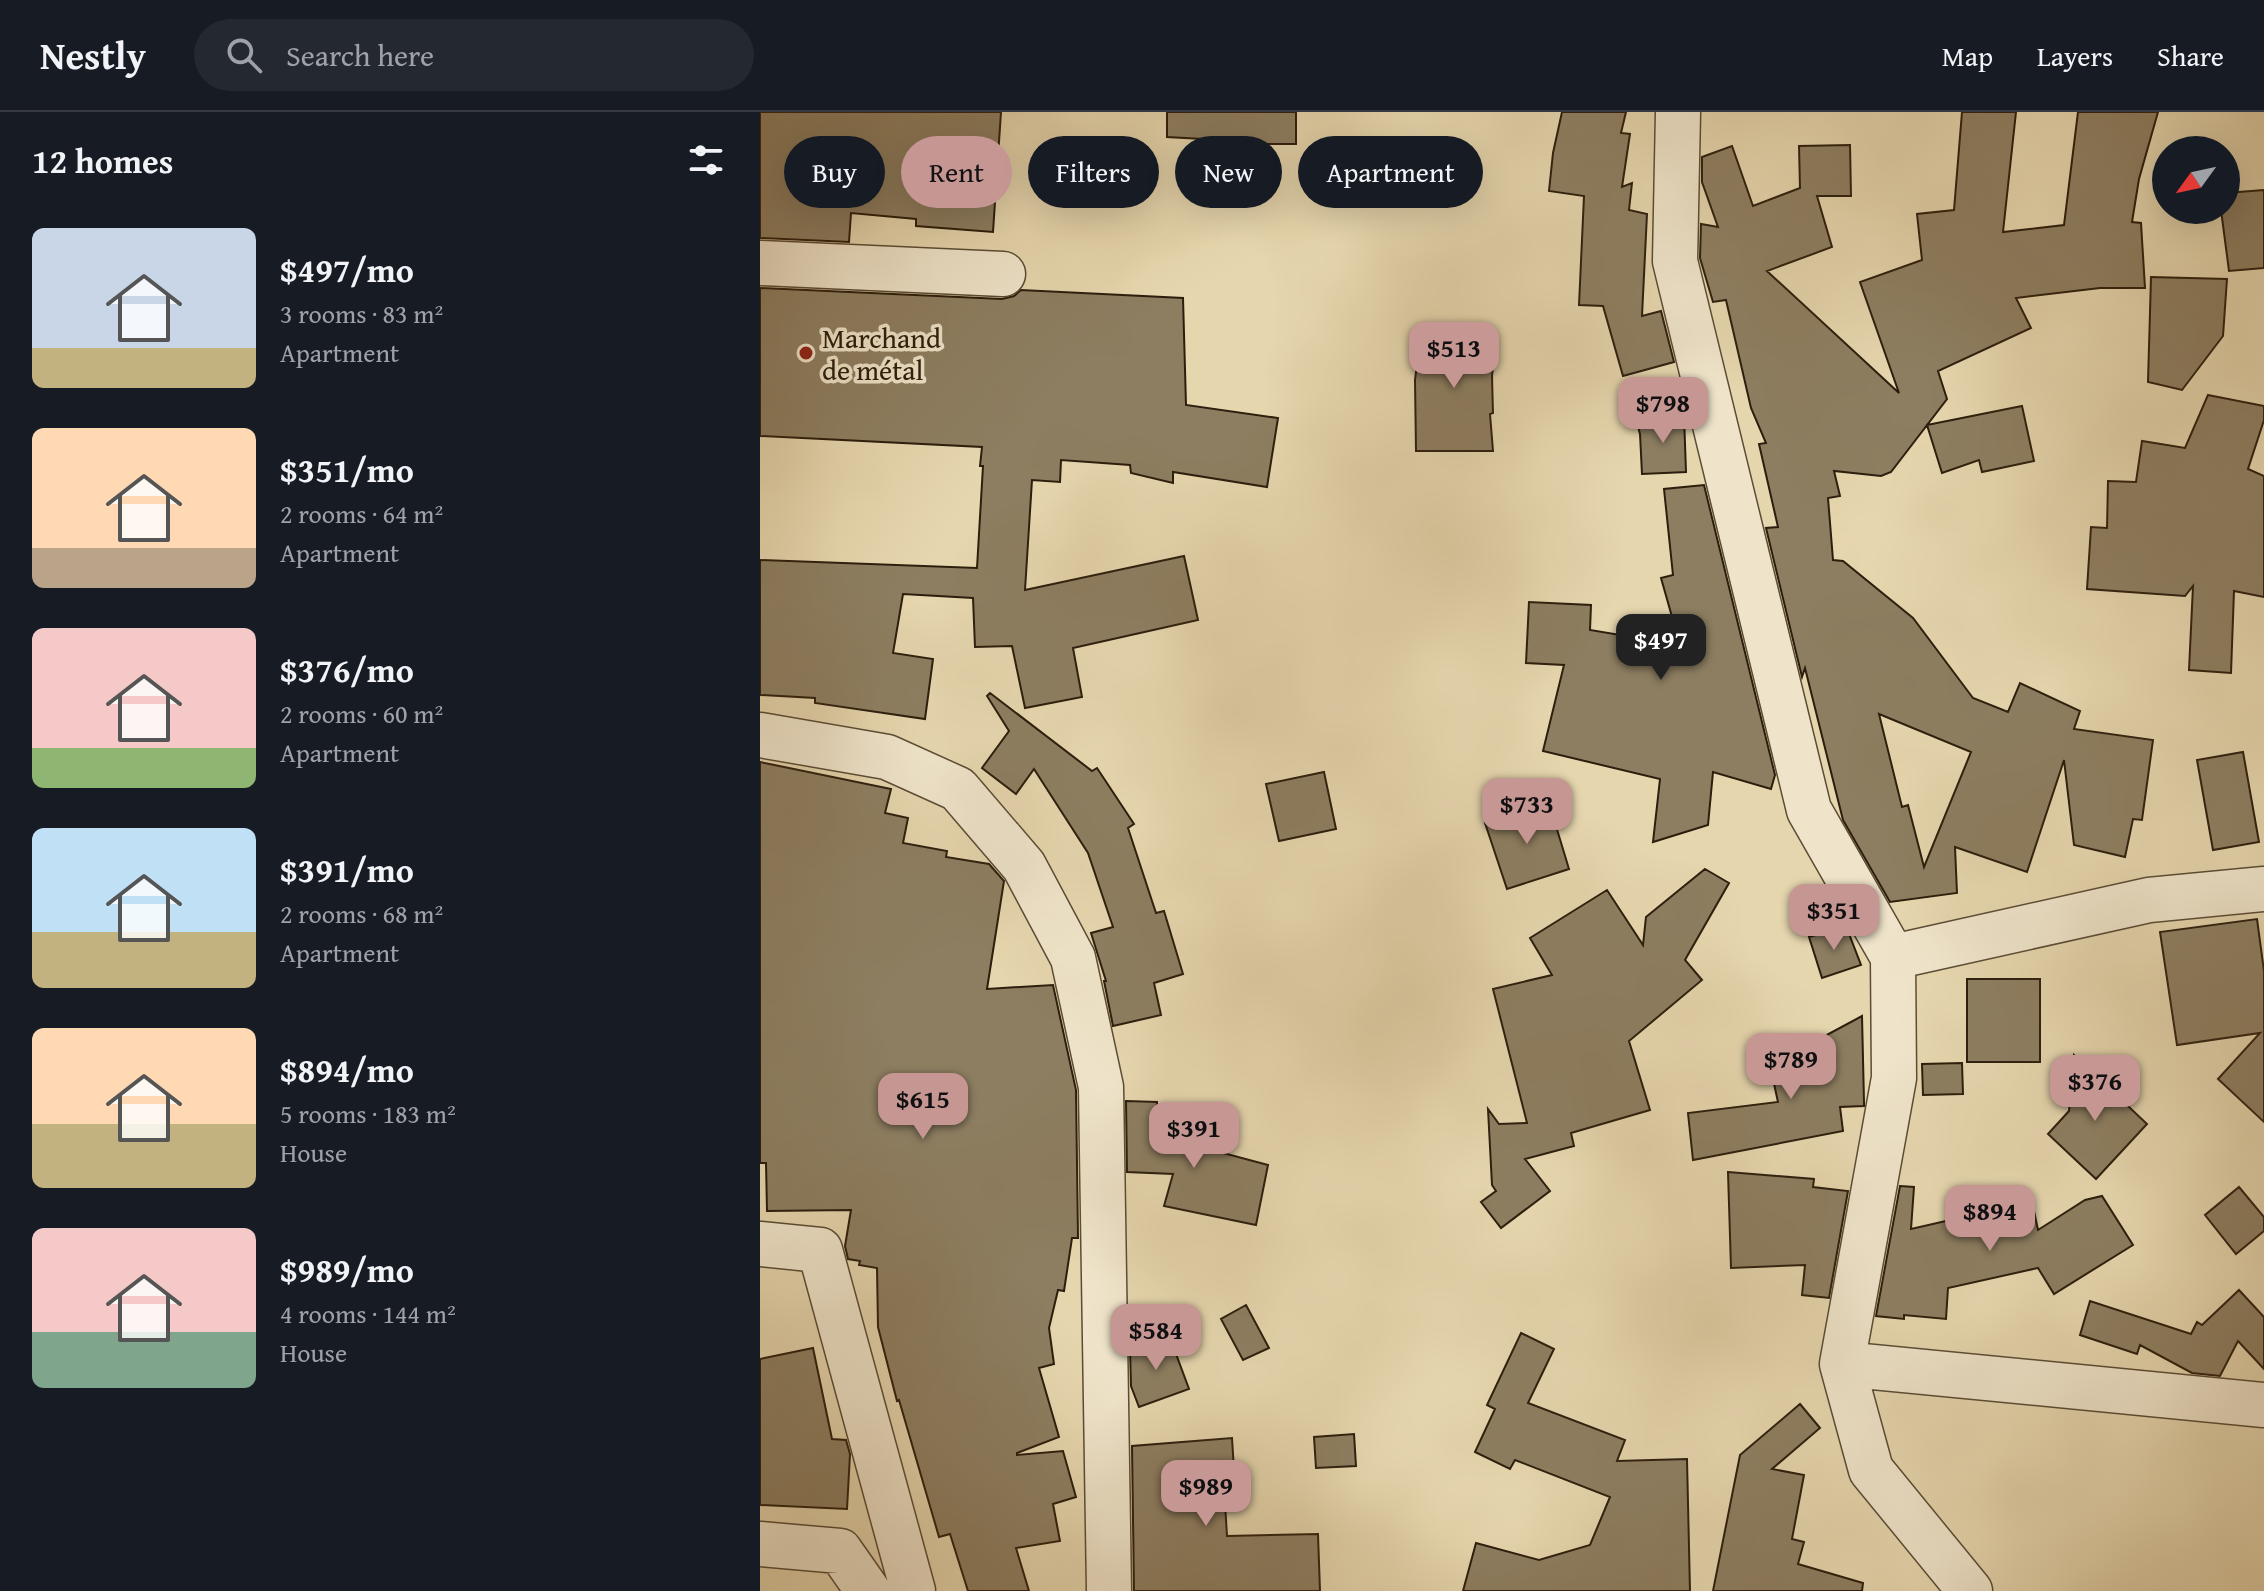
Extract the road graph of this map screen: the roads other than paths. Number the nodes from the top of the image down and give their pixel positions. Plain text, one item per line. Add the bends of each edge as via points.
1 (1678, 112) edge
2 (760, 263) edge
3 (1003, 274) dead end
4 (760, 735) edge
5 (2264, 889) edge
6 (1893, 957) junction
7 (760, 1244) edge
8 (1842, 1364) junction
9 (2264, 1405) edge
10 (760, 1544) edge
11 (868, 1591) edge
12 (913, 1591) edge
13 (1109, 1591) edge
14 (1970, 1591) edge

1 - 6 street via 1675,261 1809,810
2 - 3 street
4 - 13 street via 887,757 958,789 1024,866 1073,958 1101,1087
5 - 6 street via 2149,900
6 - 8 street via 1894,1078
7 - 12 street via 820,1250
8 - 9 street
8 - 14 street via 1871,1470
10 - 11 street via 840,1551

